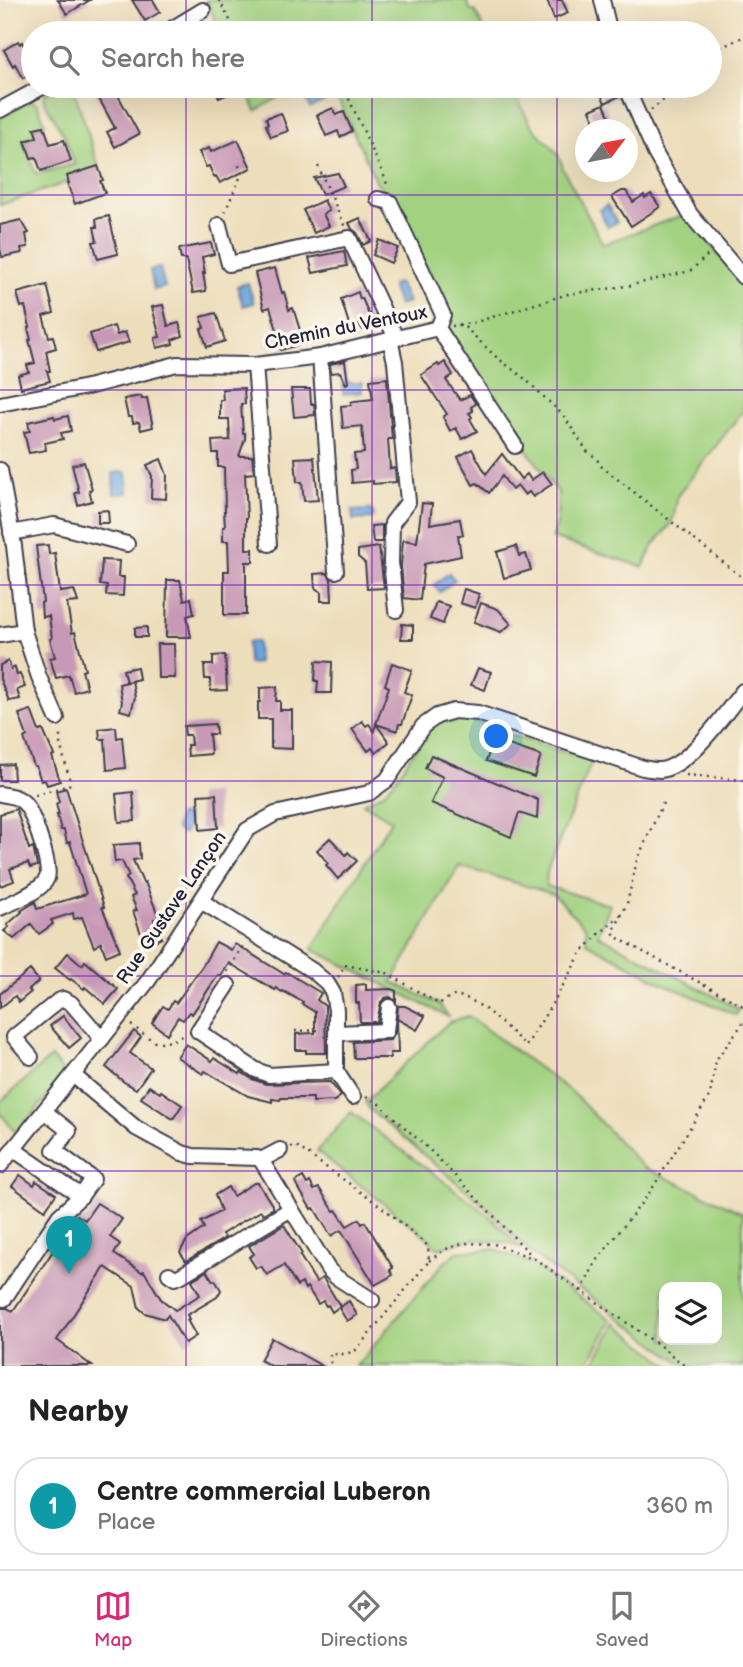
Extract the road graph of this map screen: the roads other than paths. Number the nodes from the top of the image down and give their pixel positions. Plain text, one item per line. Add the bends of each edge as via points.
1 (602, 0) edge
2 (203, 10) dead end
3 (192, 21) edge
4 (607, 21) edge
5 (22, 98) edge
6 (631, 98) edge
7 (0, 110) edge
8 (384, 201) road end
9 (219, 225) road end
10 (743, 277) edge
11 (438, 328) junction
12 (393, 339) junction
13 (320, 357) junction
14 (255, 365) junction
15 (0, 404) edge
16 (515, 446) dead end
17 (0, 470) edge
18 (11, 533) junction
19 (128, 544) dead end
20 (268, 544) dead end
21 (336, 571) dead end
22 (396, 610) dead end
23 (24, 631) junction
24 (0, 635) edge
25 (743, 691) edge
26 (57, 718) road end
27 (0, 794) edge
28 (201, 901) junction
29 (0, 908) edge
30 (228, 985) road end
31 (389, 1007) dead end
32 (336, 1031) junction
33 (102, 1039) junction
34 (31, 1057) dead end
35 (336, 1071) junction
36 (73, 1075) junction
37 (357, 1096) road end
38 (44, 1111) junction
39 (218, 1141) dead end
40 (13, 1149) junction
41 (280, 1150) road end
42 (224, 1157) junction
43 (261, 1160) junction
44 (0, 1166) edge
45 (80, 1196) junction
46 (292, 1209) junction
47 (169, 1274) dead end
48 (4, 1299) dead end
49 (372, 1300) dead end

1 - 4 street
2 - 3 street
5 - 7 street
6 - 10 street via 655,153 690,214
8 - 11 street via 443,316
9 - 12 street via 229,264 349,238
11 - 12 street, Chemin du Ventoux
11 - 16 street, Chemin du Ventoux
12 - 13 street, Chemin du Ventoux
12 - 22 street via 408,502 392,523
13 - 14 street, Chemin du Ventoux
13 - 21 street
14 - 15 street, Chemin du Ventoux via 177,365
14 - 20 street
17 - 18 street
18 - 19 street via 54,525
18 - 23 street
23 - 24 street
23 - 26 street
25 - 28 street, Rue Gustave Lançon via 698,746 680,762 661,770 478,713 454,711 437,716 423,726 387,780 369,793 275,814 247,830
27 - 29 street via 15,796 30,811 48,866 47,878 38,888
28 - 32 street via 327,983 333,993
28 - 33 street, Rue Gustave Lançon via 148,981
30 - 35 street via 198,1031 269,1075
31 - 32 street via 386,1031
32 - 35 street
33 - 34 street via 63,999 14,1037
33 - 36 street, Rue Gustave Lançon
35 - 37 street
36 - 38 street, Rue Gustave Lançon
36 - 42 street via 136,1128 183,1153
38 - 40 street, Rue Gustave Lançon
38 - 45 street via 69,1131 54,1150 93,1178
39 - 42 street
40 - 44 street, Rue Gustave Lançon
40 - 45 street
41 - 43 street
42 - 43 street
43 - 46 street
45 - 48 street via 59,1216
46 - 47 street via 180,1276
46 - 49 street via 328,1269

